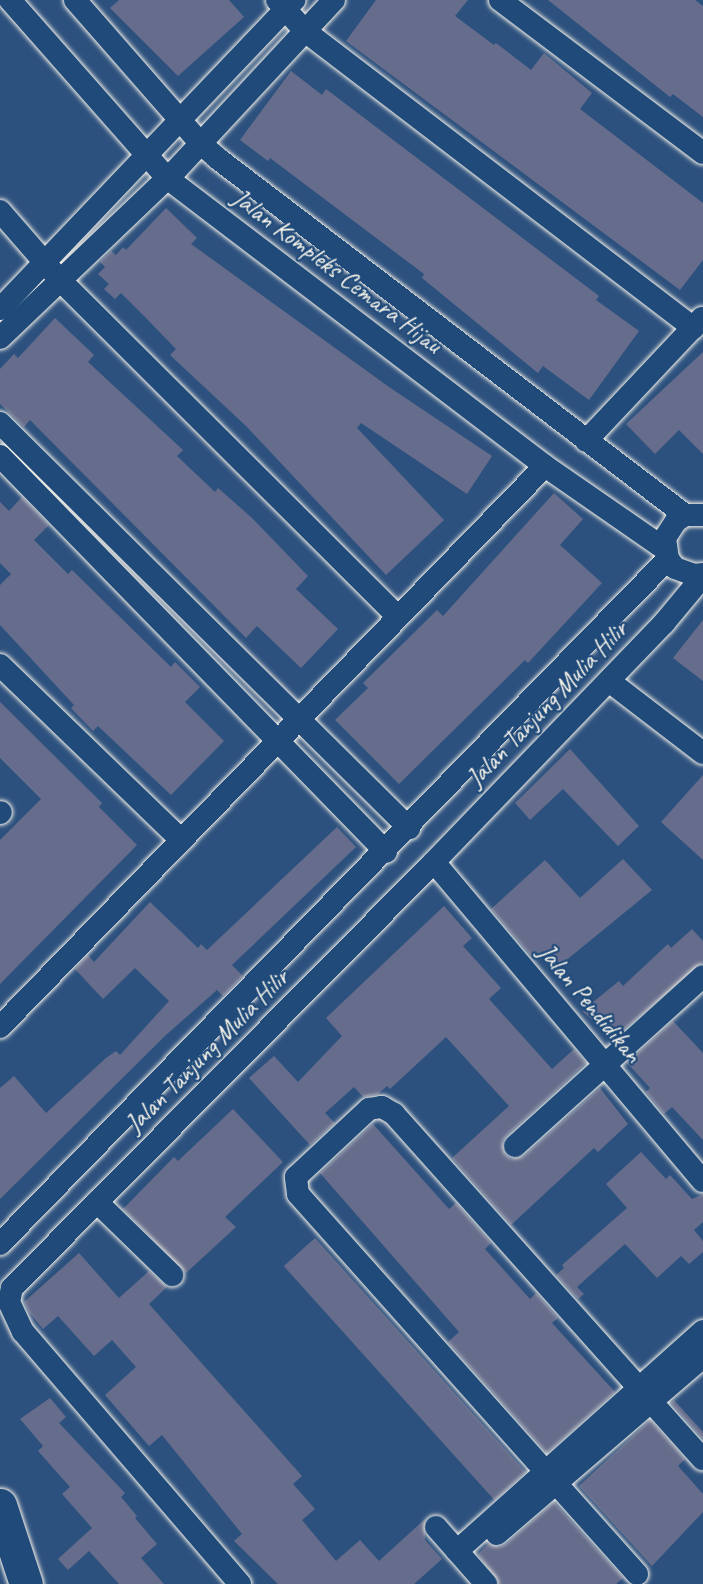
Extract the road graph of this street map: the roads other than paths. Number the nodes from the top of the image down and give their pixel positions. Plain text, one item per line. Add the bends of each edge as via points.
1 (10, 0) edge
2 (75, 0) edge
3 (334, 0) edge
4 (500, 0) edge
5 (286, 3) edge
6 (305, 31) junction
7 (173, 124) junction
8 (196, 147) junction
9 (147, 151) junction
10 (703, 153) edge
11 (172, 174) junction
12 (0, 211) edge
13 (44, 261) junction
14 (60, 280) junction
15 (0, 309) edge
16 (698, 323) edge
17 (0, 338) edge
18 (0, 423) edge
19 (586, 441) junction
20 (0, 456) edge
21 (545, 466) junction
22 (694, 515) edge
23 (667, 554) junction
24 (703, 575) edge
25 (397, 616) junction
26 (0, 665) edge
27 (609, 681) junction
28 (297, 722) junction
29 (277, 742) junction
30 (703, 753) edge
31 (409, 828) junction
32 (179, 838) junction
33 (386, 852) junction
34 (434, 862) junction
35 (703, 976) edge
36 (0, 1027) edge
37 (606, 1067) junction
38 (515, 1146) dead end
39 (703, 1181) edge
40 (97, 1202) junction
41 (0, 1244) edge
42 (172, 1275) dead end
43 (703, 1331) edge
44 (703, 1357) edge
45 (645, 1394) junction
46 (703, 1459) edge
47 (551, 1476) junction
48 (0, 1505) edge
49 (436, 1527) dead end
50 (462, 1556) junction
51 (637, 1574) dead end
52 (26, 1584) edge
53 (240, 1584) edge
54 (486, 1584) edge

1 - 9 street, Jalan Kompleks Cemara Hijau
2 - 7 street, Jalan Kompleks Cemara Hijau
3 - 6 street
4 - 10 street
5 - 6 street
5 - 7 street
6 - 8 street
6 - 16 street
7 - 8 street, Jalan Kompleks Cemara Hijau
7 - 9 street
8 - 11 street
8 - 19 street, Jalan Kompleks Cemara Hijau
9 - 11 street, Jalan Kompleks Cemara Hijau
9 - 13 street
11 - 14 street
11 - 21 street, Jalan Kompleks Cemara Hijau
12 - 13 street
13 - 14 street
13 - 15 street
14 - 17 street
14 - 25 street
16 - 19 street
18 - 28 street
19 - 22 street, Jalan Kompleks Cemara Hijau
20 - 29 street
21 - 23 street, Jalan Kompleks Cemara Hijau
21 - 25 street
22 - 23 street via 669,528
23 - 24 street, Jalan Kompleks Cemara Hijau via 684,573
23 - 31 street
24 - 27 street, Jalan Tanjung Mulia Hilir
25 - 28 street
26 - 32 street
27 - 30 street
27 - 34 street, Jalan Tanjung Mulia Hilir
28 - 29 street
28 - 31 street
29 - 32 street
29 - 33 street
31 - 33 street
32 - 36 street
33 - 41 street
34 - 37 street, Jalan Pendidikan
34 - 40 street, Jalan Tanjung Mulia Hilir
35 - 37 street
37 - 38 street
37 - 39 street, Jalan Pendidikan
40 - 42 street
40 - 53 street, Jalan Tanjung Mulia Hilir via 12,1288 9,1302 23,1332
43 - 45 street
44 - 45 street
45 - 46 street
45 - 47 street
45 - 47 street via 394,1114 382,1107 369,1109 297,1176 298,1194
47 - 50 street
47 - 51 street
48 - 52 highway
49 - 50 street
50 - 54 street

